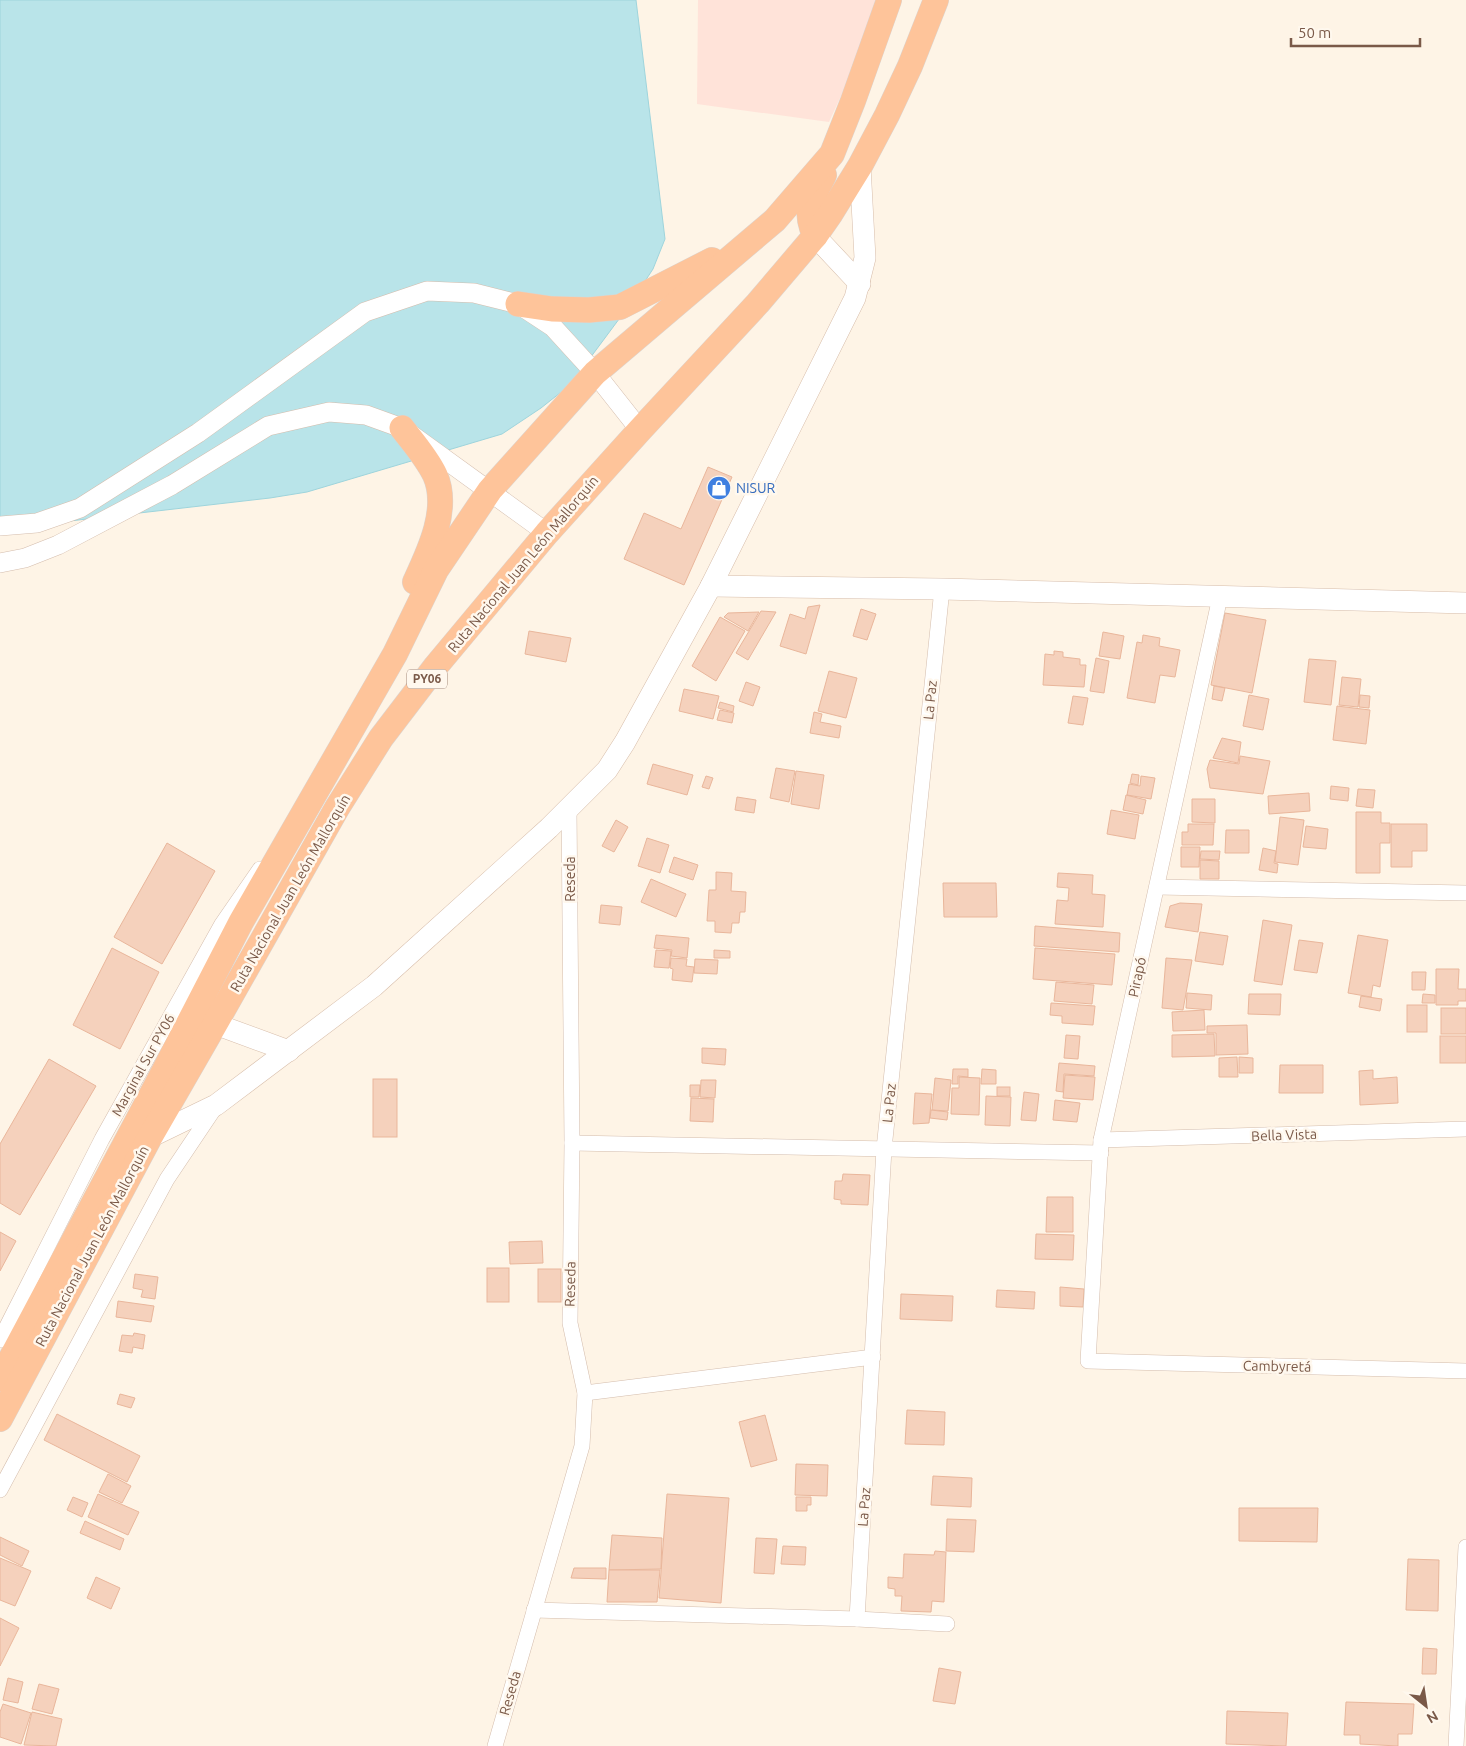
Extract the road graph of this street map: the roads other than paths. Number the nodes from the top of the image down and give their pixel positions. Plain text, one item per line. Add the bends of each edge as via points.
1 (889, 0) edge
2 (936, 0) edge
3 (832, 154) junction
4 (860, 166) junction
5 (815, 236) junction
6 (754, 238) junction
7 (860, 284) junction
8 (518, 304) junction
9 (595, 373) junction
10 (402, 428) junction
11 (640, 430) junction
12 (490, 490) junction
13 (0, 526) edge
14 (547, 533) junction
15 (0, 563) edge
16 (711, 586) junction
17 (942, 589) junction
18 (1220, 597) junction
19 (1466, 603) edge
20 (370, 697) junction
21 (309, 804) junction
22 (569, 809) junction
23 (1157, 887) junction
24 (1466, 893) edge
25 (190, 1020) junction
26 (215, 1024) junction
27 (289, 1051) junction
28 (216, 1105) junction
29 (1466, 1129) edge
30 (150, 1137) junction
31 (572, 1143) junction
32 (1101, 1147) junction
33 (884, 1149) junction
34 (0, 1340) edge
35 (873, 1357) junction
36 (1088, 1361) joint
37 (1466, 1371) edge
38 (0, 1379) edge
39 (584, 1393) junction
40 (0, 1419) edge
41 (0, 1490) edge
42 (1466, 1547) edge
43 (534, 1610) junction
44 (857, 1619) junction
45 (947, 1624) dead end
46 (1464, 1633) edge
47 (495, 1746) edge
48 (1456, 1746) edge

1 - 3 highway, Ruta Nacional Juan León Mallorquín / PY06
2 - 4 highway, Ruta Nacional Juan León Mallorquín / PY06 via 910,66
3 - 5 highway via 808,214
3 - 6 highway, Ruta Nacional Juan León Mallorquín / PY06 via 775,220
4 - 5 highway, Ruta Nacional Juan León Mallorquín / PY06
4 - 7 main road via 866,258
5 - 7 main road
5 - 11 highway, Ruta Nacional Juan León Mallorquín / PY06 via 758,303
6 - 8 highway via 620,307 552,309
6 - 9 highway, Ruta Nacional Juan León Mallorquín / PY06
7 - 16 main road
8 - 9 street via 554,327
8 - 13 street via 474,293 427,291 365,312 198,433 80,508 37,523
9 - 11 street
9 - 12 highway, Ruta Nacional Juan León Mallorquín / PY06
10 - 12 street
10 - 15 street via 366,416 329,412 268,426 172,485 58,545
10 - 20 highway via 435,476 440,497 437,529 392,628
11 - 14 highway, Ruta Nacional Juan León Mallorquín / PY06
12 - 14 street
12 - 20 highway, Ruta Nacional Juan León Mallorquín / PY06 via 436,570
14 - 26 highway, Ruta Nacional Juan León Mallorquín / PY06 via 436,666 381,738 332,816
16 - 17 main road
16 - 22 main road via 625,742 607,770
17 - 18 main road
17 - 33 street, La Paz
18 - 19 main road
18 - 23 street, Pirapó
20 - 21 highway, Ruta Nacional Juan León Mallorquín / PY06
21 - 25 highway, Ruta Nacional Juan León Mallorquín / PY06 via 241,922
21 - 34 street, Marginal Sur PY06 via 222,924 102,1138
22 - 27 main road via 374,986
22 - 31 street, Reseda
23 - 24 street
23 - 32 street, Pirapó
25 - 26 main road
25 - 38 highway, Ruta Nacional Juan León Mallorquín / PY06
26 - 27 main road
26 - 30 highway, Ruta Nacional Juan León Mallorquín / PY06
27 - 28 main road
28 - 30 main road
28 - 41 street via 167,1179
29 - 32 street, Bella Vista
30 - 40 highway, Ruta Nacional Juan León Mallorquín / PY06
31 - 33 street, Bella Vista
31 - 39 street, Reseda via 570,1323
32 - 33 street, Bella Vista
32 - 36 street, Pirapó
33 - 35 street, La Paz
35 - 39 street
35 - 44 street, La Paz
36 - 37 street, Cambyretá
39 - 43 street, Reseda via 582,1446
42 - 46 street
43 - 44 street
43 - 47 street, Reseda
44 - 45 street
46 - 48 street

